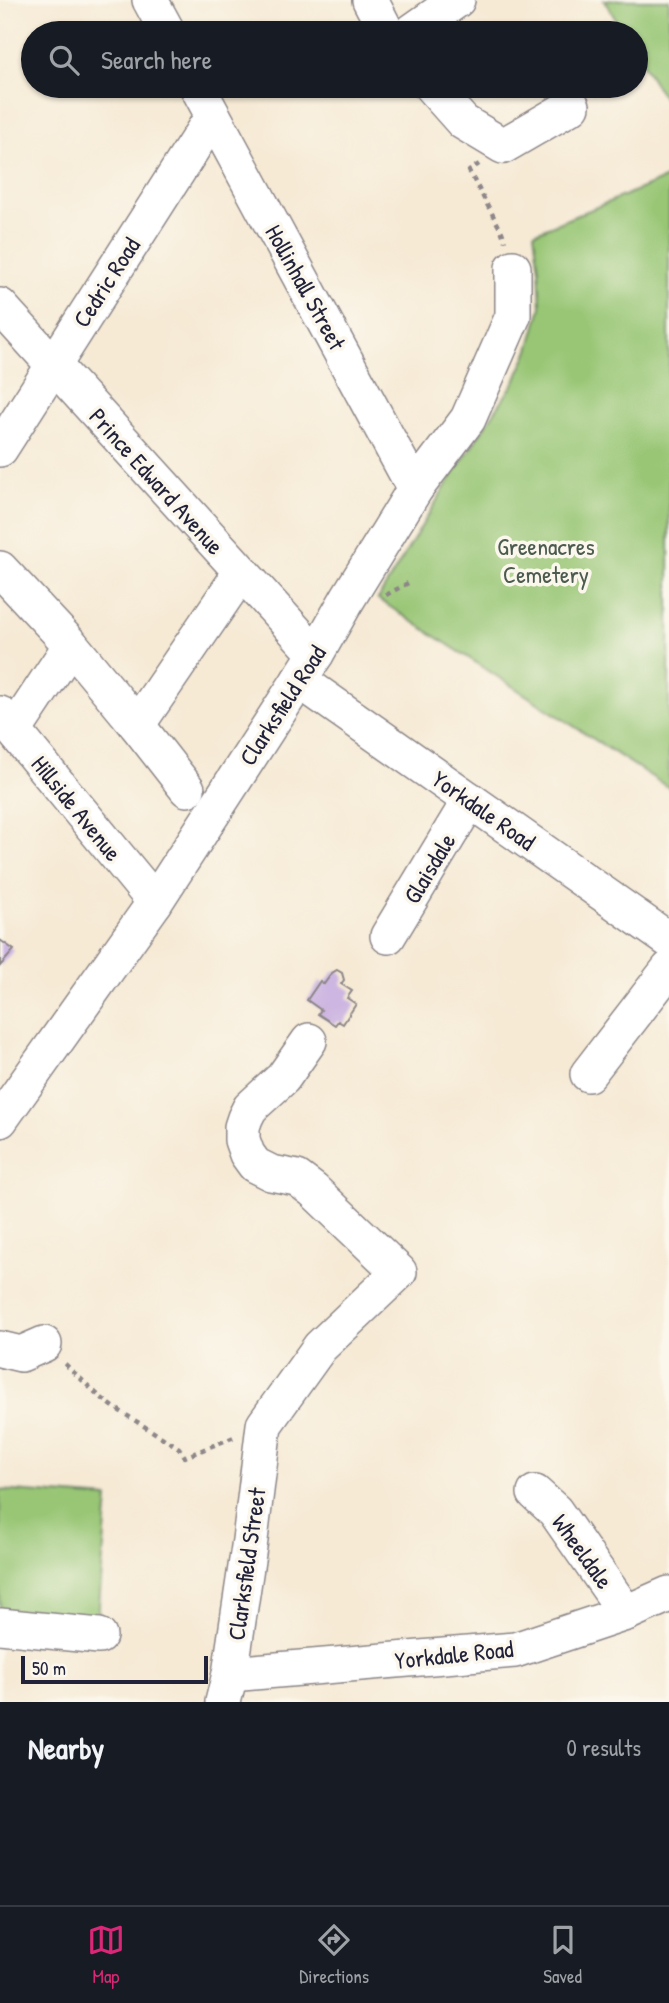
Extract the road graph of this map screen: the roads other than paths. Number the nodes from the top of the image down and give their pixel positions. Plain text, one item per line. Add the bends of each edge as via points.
1 (150, 0) edge
2 (370, 0) edge
3 (457, 0) edge
4 (161, 21) edge
5 (381, 21) edge
6 (427, 21) edge
7 (442, 98) edge
8 (205, 101) edge
9 (572, 106) dead end
10 (513, 268) road end
11 (0, 306) edge
12 (53, 366) junction
13 (0, 449) edge
14 (415, 489) junction
15 (0, 569) edge
16 (241, 573) junction
17 (71, 645) junction
18 (307, 667) junction
19 (7, 723) edge
20 (137, 725) junction
21 (187, 789) dead end
22 (470, 800) junction
23 (155, 902) junction
24 (388, 936) dead end
25 (669, 940) edge
26 (669, 969) edge
27 (309, 1041) dead end
28 (589, 1074) dead end
29 (0, 1120) edge
30 (44, 1344) road end
31 (0, 1349) edge
32 (535, 1493) dead end
33 (669, 1594) edge
34 (626, 1613) junction
35 (0, 1626) edge
36 (99, 1636) dead end
37 (226, 1688) edge

1 - 4 street
2 - 5 street
3 - 6 street
7 - 9 street via 464,122 503,146
8 - 12 street, Cedric Road
8 - 14 street, Hollinhall Street
10 - 14 street, Clarksfield Road via 513,316 473,408
11 - 12 street, Prince Edward Avenue
12 - 13 street, Cedric Road
12 - 16 street, Prince Edward Avenue
14 - 18 street, Clarksfield Road
15 - 17 street
16 - 18 street, Prince Edward Avenue
16 - 20 street
17 - 19 street
17 - 20 street
18 - 22 street, Yorkdale Road
18 - 23 street, Clarksfield Road
19 - 23 street, Hillside Avenue
20 - 21 street
22 - 24 street, Glaisdale
22 - 25 street, Yorkdale Road
23 - 29 street, Clarksfield Road
26 - 28 street
27 - 37 street, Clarksfield Street via 283,1078 250,1108 242,1127 244,1147 255,1165 297,1178 313,1190 399,1272 320,1347 264,1425
30 - 31 street via 21,1354
32 - 34 street, Wheeldale via 555,1511
33 - 34 street, Yorkdale Road
34 - 37 street, Yorkdale Road via 515,1650
35 - 36 street

